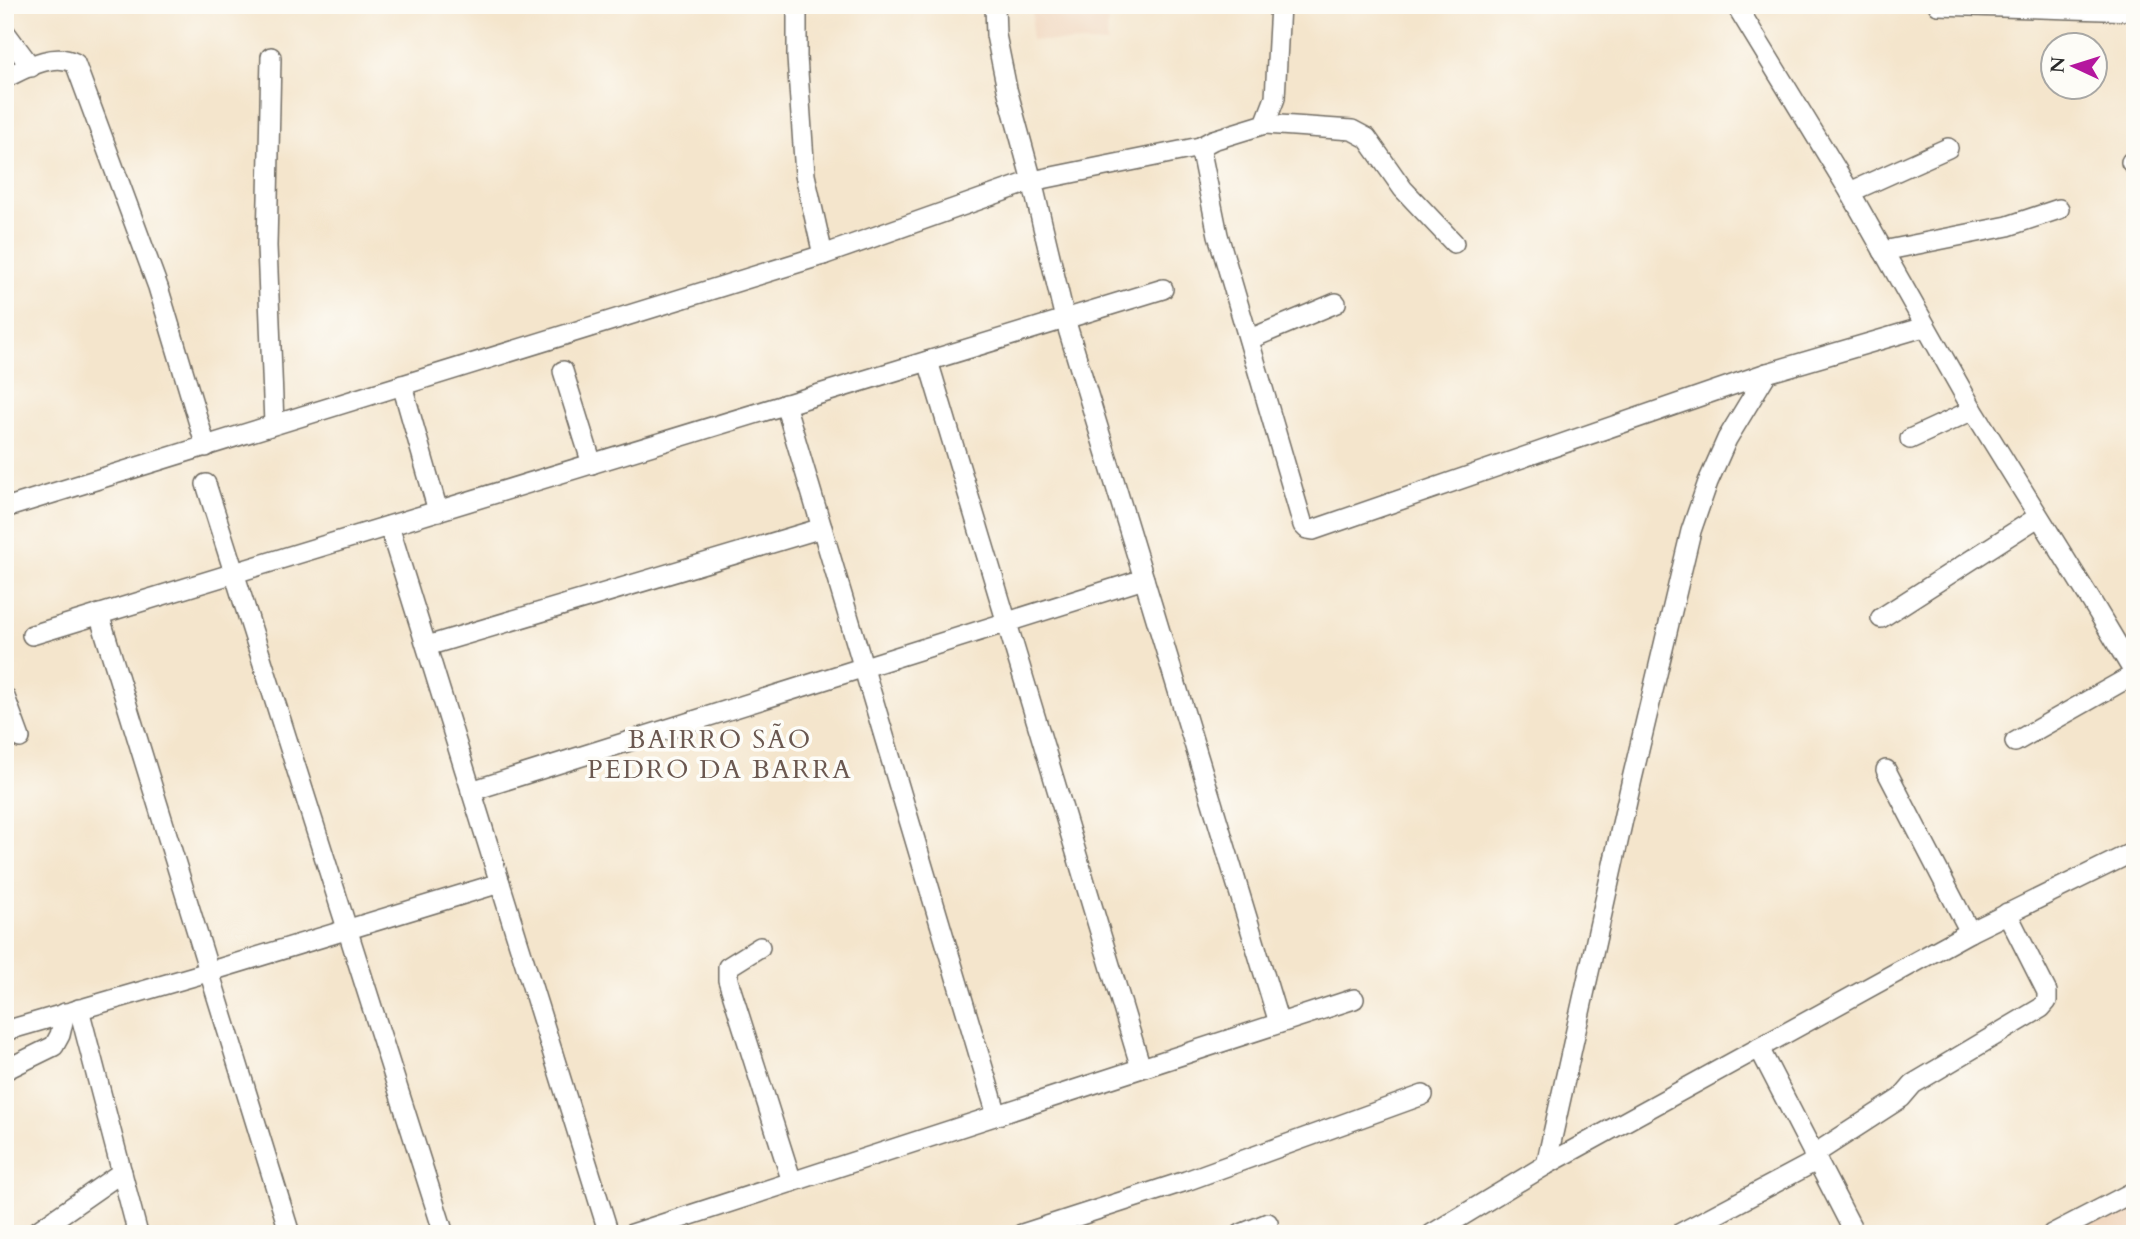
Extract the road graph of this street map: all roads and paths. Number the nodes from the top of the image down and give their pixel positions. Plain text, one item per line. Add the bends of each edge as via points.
1 (797, 5) edge
2 (995, 5) edge
3 (1280, 5) edge
4 (1737, 5) edge
5 (1938, 5) edge
6 (2135, 11) edge
7 (5, 32) edge
8 (271, 57) dead end
9 (31, 66) junction
10 (5, 78) edge
11 (1265, 124) junction
12 (1200, 147) junction
13 (1948, 148) dead end
14 (1032, 181) junction
15 (1850, 192) junction
16 (2059, 209) dead end
17 (1454, 243) dead end
18 (1883, 251) junction
19 (823, 255) junction
20 (1163, 289) dead end
21 (1336, 303) dead end
22 (1065, 319) junction
23 (1924, 327) junction
24 (1250, 339) junction
25 (928, 361) junction
26 (563, 371) dead end
27 (1767, 373) junction
28 (402, 385) junction
29 (785, 404) junction
30 (1973, 410) junction
31 (274, 424) junction
32 (1910, 439) dead end
33 (206, 447) junction
34 (592, 464) junction
35 (206, 484) dead end
36 (5, 508) edge
37 (438, 511) junction
38 (2038, 517) junction
39 (389, 526) junction
40 (822, 528) junction
41 (235, 573) junction
42 (1144, 579) junction
43 (99, 614) junction
44 (1881, 618) dead end
45 (1007, 622) junction
46 (32, 635) dead end
47 (426, 646) junction
48 (864, 667) junction
49 (2135, 674) edge
50 (5, 697) edge
51 (20, 738) dead end
52 (2015, 742) dead end
53 (1886, 770) dead end
54 (471, 791) junction
55 (2135, 851) edge
56 (500, 883) junction
57 (2007, 913) junction
58 (348, 930) junction
59 (1970, 932) junction
60 (760, 947) dead end
61 (208, 972) junction
62 (1354, 999) dead end
63 (72, 1011) junction
64 (1279, 1023) junction
65 (5, 1031) edge
66 (1759, 1048) junction
67 (1141, 1068) junction
68 (5, 1070) edge
69 (1423, 1095) dead end
70 (998, 1115) junction
71 (1814, 1158) junction
72 (1546, 1165) junction
73 (122, 1172) junction
74 (792, 1182) junction
75 (2135, 1191) edge
76 (1268, 1223) dead end
77 (1441, 1231) edge
78 (33, 1234) edge
79 (138, 1234) edge
80 (290, 1234) edge
81 (444, 1234) edge
82 (610, 1234) edge
83 (632, 1234) edge
84 (1022, 1234) edge
85 (1241, 1234) edge
86 (1679, 1234) edge
87 (1854, 1234) edge
88 (2052, 1234) edge

1 - 19 street via 805,175
2 - 14 street via 1007,89
3 - 11 street via 1275,98
4 - 15 street
5 - 6 street
7 - 9 street
8 - 31 street via 267,246
9 - 10 street
9 - 33 street via 56,59 75,63 158,288
11 - 12 street
11 - 17 street via 1360,133 1403,189
12 - 14 street
12 - 24 street via 1218,235
13 - 15 street
14 - 19 street
14 - 22 street
15 - 18 street
16 - 18 street via 2008,226
18 - 23 street
19 - 28 street
20 - 22 street
21 - 24 street
22 - 25 street
22 - 42 street
23 - 27 street
23 - 30 street
24 - 27 street via 1303,525 1312,530
25 - 29 street
25 - 45 street
26 - 34 street
27 - 72 street via 1727,439 1691,531
28 - 31 street
28 - 37 street
29 - 34 street
29 - 40 street
30 - 32 street
30 - 38 street
31 - 33 street
33 - 36 street
34 - 37 street
35 - 41 street
37 - 39 street
38 - 44 street
38 - 49 street
39 - 41 street
39 - 47 street
40 - 47 street
40 - 48 street
41 - 43 street
41 - 58 street
42 - 45 street
42 - 64 street
43 - 46 street
43 - 61 street
45 - 48 street
45 - 67 street
47 - 54 street
48 - 54 street
48 - 70 street
49 - 52 street
50 - 51 street
53 - 59 street
54 - 56 street
55 - 57 street
56 - 58 street
56 - 82 street
57 - 59 street
57 - 71 street via 2047,992 2047,1001 1913,1084
58 - 61 street
58 - 81 street
59 - 66 street
60 - 74 street via 728,967 728,980
61 - 63 street
61 - 80 street
62 - 64 street
63 - 65 street
63 - 68 street via 54,1046
63 - 73 street
64 - 67 street
66 - 71 street
66 - 72 street
67 - 70 street
69 - 84 street via 1186,1181
70 - 74 street
71 - 86 street
71 - 87 street
72 - 77 street
73 - 78 street
73 - 79 street
74 - 83 street
75 - 88 street
76 - 85 street

